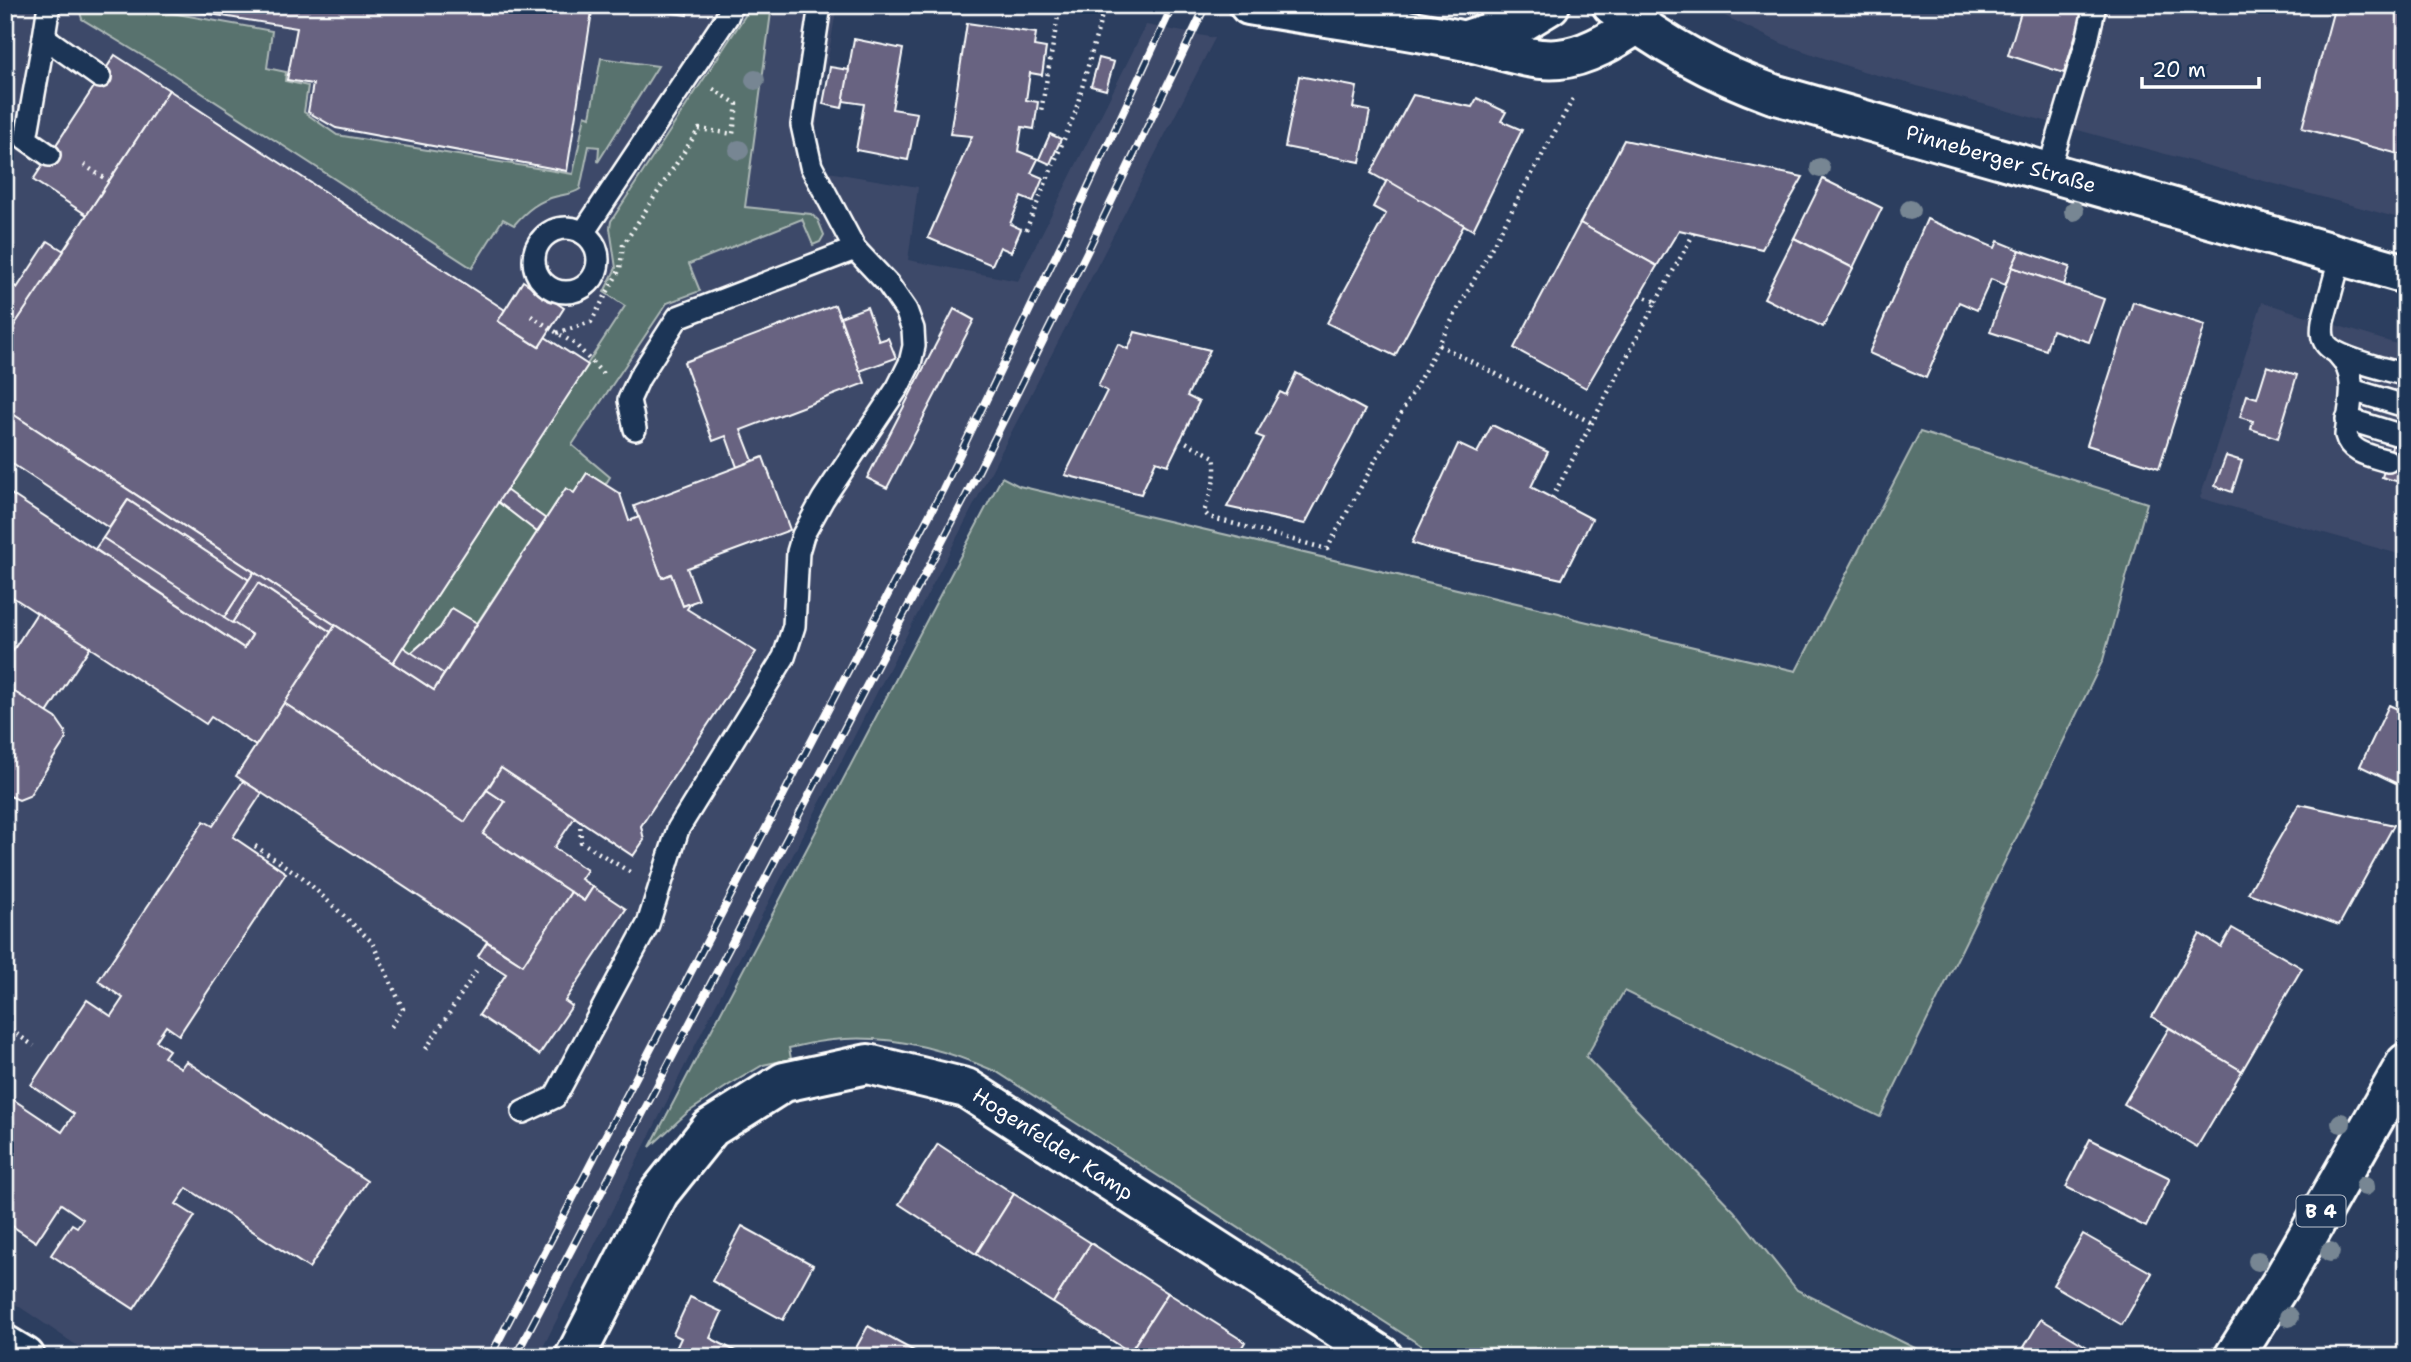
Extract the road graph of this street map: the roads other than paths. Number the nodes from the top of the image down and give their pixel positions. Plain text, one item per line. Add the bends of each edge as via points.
1 (50, 5) edge
2 (732, 5) edge
3 (820, 5) edge
4 (1249, 5) edge
5 (1550, 5) edge
6 (2095, 5) edge
7 (1624, 15) edge
8 (44, 37) junction
9 (1464, 41) junction
10 (100, 77) dead end
11 (49, 155) dead end
12 (2048, 172) junction
13 (583, 233) dead end
14 (855, 249) junction
15 (2341, 255) junction
16 (2406, 274) edge
17 (2338, 354) junction
18 (2406, 375) edge
19 (2352, 390) junction
20 (2405, 405) edge
21 (2347, 419) junction
22 (635, 429) dead end
23 (2396, 434) dead end
24 (2388, 461) dead end
25 (2406, 1063) edge
26 (523, 1112) dead end
27 (5, 1345) edge
28 (25, 1357) edge
29 (575, 1357) edge
30 (1383, 1357) edge
31 (2234, 1357) edge

1 - 8 lane
2 - 13 lane
3 - 14 lane via 802,125 804,143 811,166
4 - 9 street
5 - 9 street via 1522,22
6 - 12 lane
7 - 9 street via 1606,43 1574,57 1540,58
7 - 12 street, Pinneberger Straße via 1695,60 1744,84
8 - 10 lane
8 - 11 lane via 26,139
12 - 15 street, Pinneberger Straße
14 - 22 lane via 678,317 629,400
14 - 26 lane via 905,310 915,346 910,363 803,535 794,626 783,657 678,829 649,924 555,1097
15 - 16 street, Pinneberger Straße
15 - 17 lane via 2322,332 2326,344
17 - 18 lane
17 - 19 lane via 2351,374
19 - 20 lane
19 - 21 lane
21 - 23 lane
21 - 24 lane via 2351,447
25 - 31 street, B 4
27 - 28 street
29 - 30 street, Hogenfelder Kamp via 659,1193 710,1128 783,1082 868,1064 967,1088

